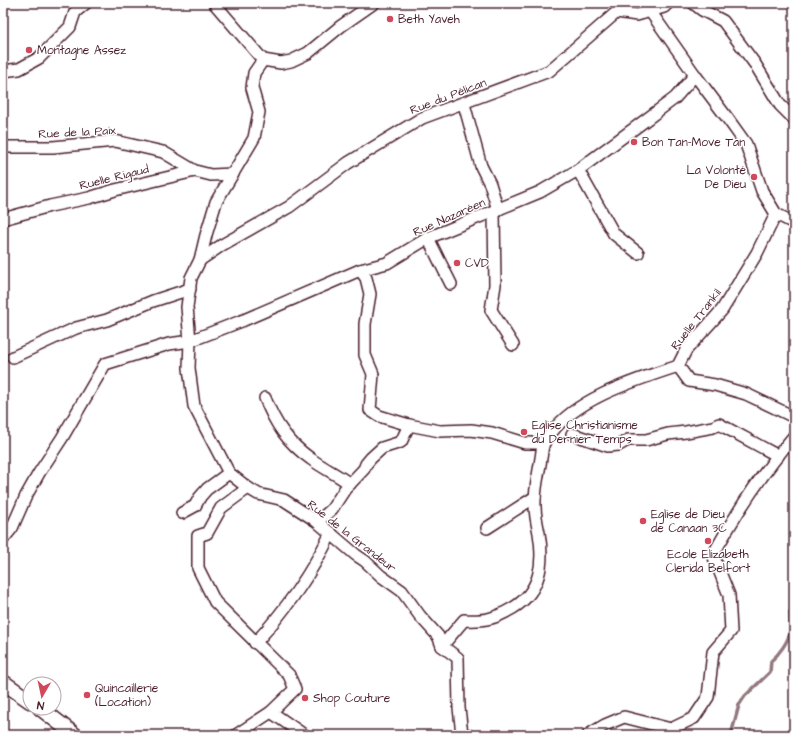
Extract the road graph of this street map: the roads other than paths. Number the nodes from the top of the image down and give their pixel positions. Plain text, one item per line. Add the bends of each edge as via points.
1 (86, 3) edge
2 (214, 3) edge
3 (374, 3) edge
4 (668, 3) edge
5 (693, 3) edge
6 (615, 7) edge
7 (650, 11) junction
8 (263, 60) junction
9 (3, 71) edge
10 (695, 75) junction
11 (464, 104) junction
12 (794, 119) edge
13 (3, 147) edge
14 (578, 170) junction
15 (195, 171) junction
16 (233, 174) junction
17 (496, 210) junction
18 (776, 214) junction
19 (3, 219) edge
20 (794, 223) edge
21 (428, 238) junction
22 (638, 253) dead end
23 (200, 260) junction
24 (360, 270) junction
25 (451, 284) dead end
26 (190, 289) junction
27 (190, 341) junction
28 (514, 346) dead end
29 (13, 357) dead end
30 (678, 366) junction
31 (265, 398) dead end
32 (794, 417) edge
33 (409, 425) junction
34 (572, 434) dead end
35 (794, 436) edge
36 (544, 443) junction
37 (778, 456) junction
38 (229, 473) junction
39 (350, 484) junction
40 (248, 488) junction
41 (535, 497) junction
42 (182, 513) dead end
43 (315, 520) junction
44 (487, 528) dead end
45 (331, 534) junction
46 (3, 539) edge
47 (255, 643) junction
48 (442, 646) junction
49 (3, 682) edge
50 (22, 695) edge
51 (271, 712) junction
52 (50, 716) edge
53 (672, 732) edge
54 (75, 735) edge
55 (236, 735) edge
56 (304, 735) edge
57 (468, 735) edge
58 (588, 735) edge

1 - 9 street via 75,12 70,27 39,58 19,69
2 - 8 street
3 - 8 street via 308,53 291,61
4 - 7 street, Rue du Pélican via 664,7
5 - 12 street via 723,22 780,105
6 - 7 street, Rue du Pélican via 637,15
6 - 11 street, Rue du Pélican via 549,71
7 - 10 street
8 - 16 street, Rue de la Grandeur via 254,73 252,88 259,112 254,138
10 - 14 street, Rue Nazaréen via 674,98
10 - 18 street via 746,144 762,191
11 - 17 street
11 - 23 street, Rue du Pélican via 422,118 348,163 289,208
13 - 15 street, Rue de la Paix via 54,147 115,141 163,152
14 - 17 street, Rue Nazaréen via 540,192
14 - 22 street via 614,234
15 - 16 street, Ruelle Rigaud via 210,175
15 - 19 street, Ruelle Rigaud
16 - 23 street, Rue de la Grandeur via 216,202
17 - 21 street, Rue Nazaréen
17 - 28 street via 495,285 491,310
18 - 20 street
18 - 30 street, Ruelle Trankil via 757,253 722,310 686,350
21 - 24 street, Rue Nazaréen via 387,263
21 - 25 street
23 - 26 street, Rue de la Grandeur
24 - 27 street, Rue Nazaréen
24 - 33 street via 366,278 370,294 365,324 366,355 373,374 370,410 379,416
26 - 27 street, Rue de la Grandeur via 187,307
26 - 29 street via 107,320 76,328
27 - 38 street, Rue de la Grandeur via 189,368 194,406
27 - 46 street, Rue Nazaréen via 169,344 105,364 39,473 12,528
30 - 32 street via 688,382 715,385 746,394
30 - 36 street, Ruelle Trankil via 619,387 582,406 558,424
31 - 39 street via 272,417 293,444
33 - 36 street via 440,431 478,431 525,443
33 - 39 street via 401,442 382,448
34 - 37 street via 608,446 719,424
35 - 37 street
36 - 41 street, Ruelle Trankil
37 - 53 street via 732,521 713,555 729,595 731,631 713,652 708,697 694,718
38 - 40 street, Rue de la Grandeur
38 - 42 street via 208,489 195,506
39 - 43 street via 332,509
40 - 43 street, Rue de la Grandeur via 258,494 284,500
40 - 47 street via 221,508 207,533 198,536 198,568 215,602
41 - 44 street
41 - 48 street, Ruelle Trankil via 541,559 540,573 532,591 516,606 501,615 482,621 464,620
43 - 45 street, Rue de la Grandeur
45 - 47 street via 296,594
45 - 48 street, Rue de la Grandeur via 381,576 402,590 438,636
47 - 51 street via 288,676 295,689
48 - 57 street, Rue de la Grandeur via 458,658 462,734
49 - 50 street
51 - 55 street
51 - 56 street
52 - 54 street
53 - 58 street via 624,717

